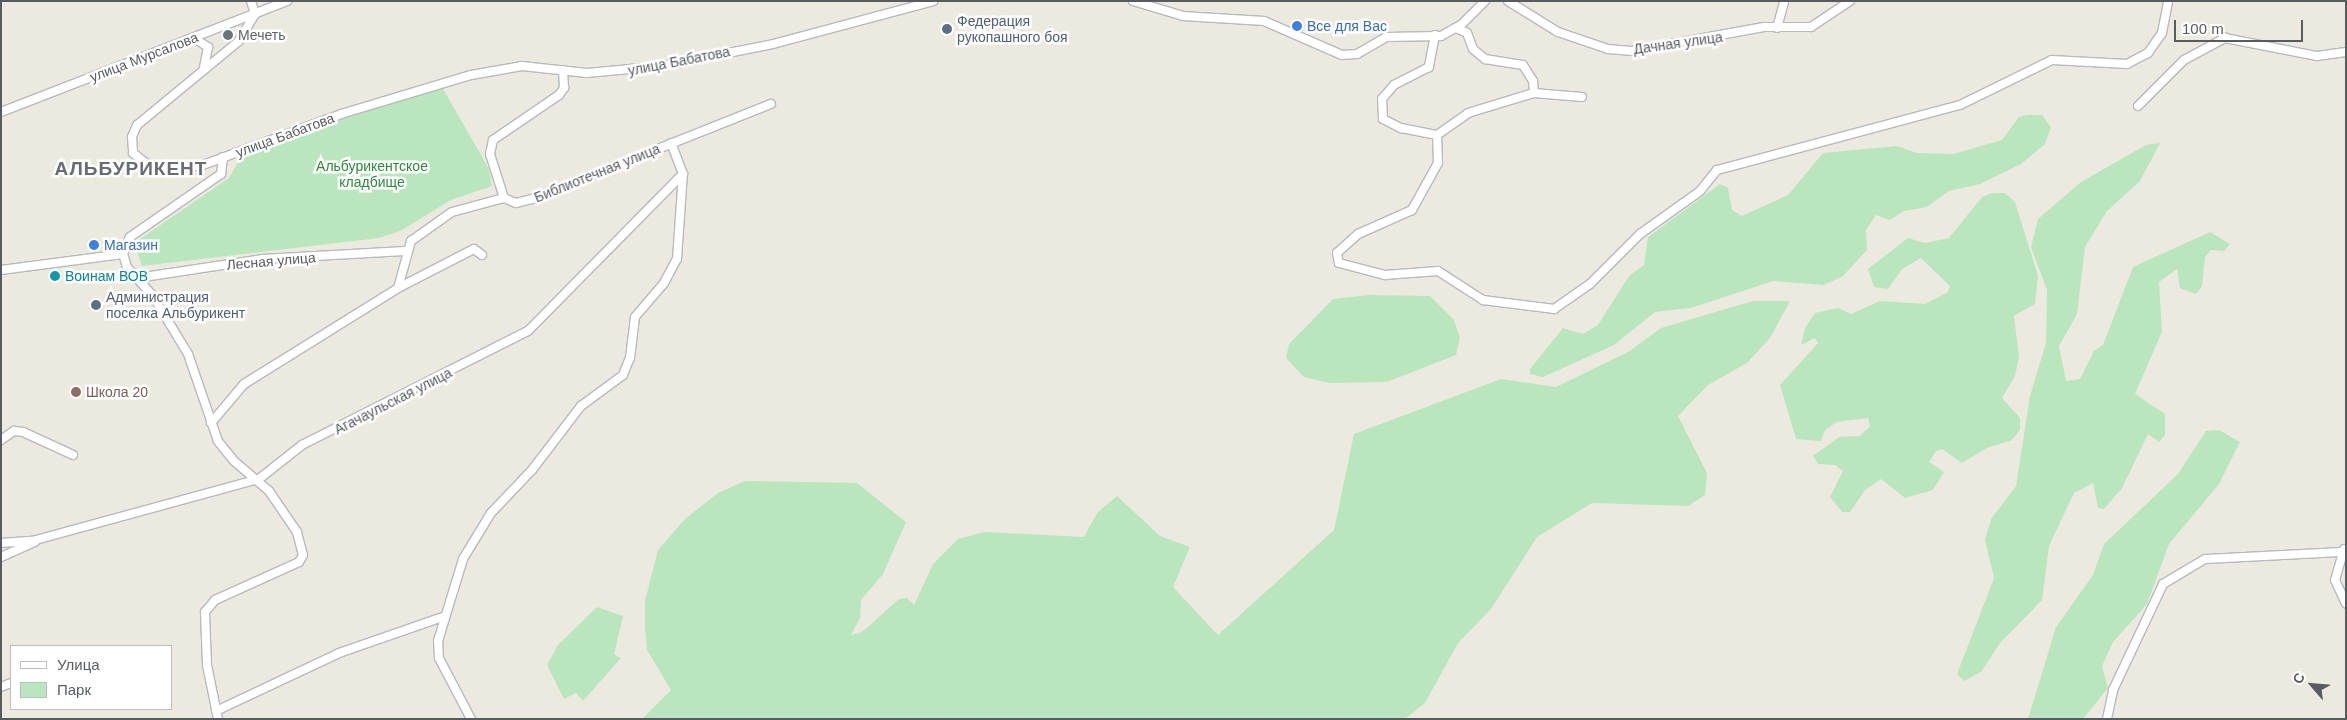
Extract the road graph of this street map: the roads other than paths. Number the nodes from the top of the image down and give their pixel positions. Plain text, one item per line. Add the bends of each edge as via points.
1 (250, 1) edge
2 (287, 1) edge
3 (932, 1) edge
4 (1132, 1) edge
5 (1485, 1) edge
6 (1508, 1) edge
7 (1784, 1) edge
8 (1850, 1) edge
9 (2168, 1) edge
10 (256, 14) junction
11 (1456, 28) junction
12 (1777, 28) junction
13 (1435, 35) junction
14 (194, 38) junction
15 (2346, 52) edge
16 (204, 69) junction
17 (562, 70) junction
18 (1534, 93) junction
19 (1582, 97) dead end
20 (771, 104) dead end
21 (2138, 106) dead end
22 (1, 112) edge
23 (1437, 135) junction
24 (671, 143) junction
25 (223, 158) junction
26 (683, 174) junction
27 (504, 198) junction
28 (405, 251) junction
29 (123, 254) junction
30 (482, 255) dead end
31 (1, 270) edge
32 (138, 278) junction
33 (398, 288) junction
34 (211, 423) junction
35 (1, 440) edge
36 (73, 455) dead end
37 (259, 479) junction
38 (48, 535) junction
39 (1, 543) edge
40 (2344, 550) edge
41 (1, 557) edge
42 (2346, 604) edge
43 (445, 616) junction
44 (217, 715) edge
45 (471, 719) edge
46 (2107, 719) edge

1 - 10 street
2 - 10 street, улица Мурсалова
3 - 17 street, улица Бабатова via 773,44 662,66 587,73
4 - 13 street via 1192,18 1264,21 1342,55 1357,54 1387,38
5 - 11 street
6 - 12 street, Дачная улица via 1542,26 1608,49 1648,49 1661,42
7 - 12 street
8 - 12 street, Дачная улица via 1811,27
9 - 23 street via 2162,33 2148,53 2127,64 2052,60 1960,104 1717,170 1700,191 1640,234 1596,280 1554,309 1483,300 1438,271 1384,275 1339,263 1337,253 1358,234 1412,210 1438,164
10 - 14 street, улица Мурсалова
10 - 16 street, улица Бабатова via 239,42
11 - 13 street
11 - 18 street via 1467,33 1473,49 1485,59 1523,65 1533,81
13 - 23 street via 1429,68 1394,85 1382,99 1383,119 1401,128
14 - 16 street via 208,47
14 - 22 street, улица Мурсалова
15 - 21 street via 2317,56 2225,38 2184,60
16 - 25 street, улица Бабатова via 137,125 132,145 138,158 166,170
17 - 25 street, улица Бабатова via 522,66 471,75 342,114
17 - 27 street via 564,88 559,95 493,140 490,154
18 - 19 street
18 - 23 street via 1468,113
20 - 24 street, Библиотечная улица
24 - 26 street
24 - 27 street, Библиотечная улица via 532,199 516,203
25 - 29 street via 221,174 135,233
26 - 37 street, Агачаульская улица via 528,331 302,445
26 - 43 street via 677,258 664,283 635,316 630,358 623,375 581,406 546,454 482,525 463,559
27 - 28 street, Библиотечная улица via 452,212 420,232
28 - 32 street, Лесная улица via 262,259
28 - 33 street, Библиотечная улица
29 - 31 street
29 - 32 street via 127,267
30 - 33 street via 474,249
32 - 34 street via 188,354
33 - 34 street via 244,384
34 - 37 street via 228,454
35 - 36 street via 14,431 23,432
37 - 38 street, Агачаульская улица
37 - 44 street via 297,532 303,555 299,562 215,600 205,612
38 - 39 street, Агачаульская улица
38 - 41 street, Агачаульская улица
40 - 42 street via 2336,580 2339,596
40 - 46 street via 2205,559 2163,584 2113,690
43 - 44 street via 340,653
43 - 45 street via 438,641 439,658

